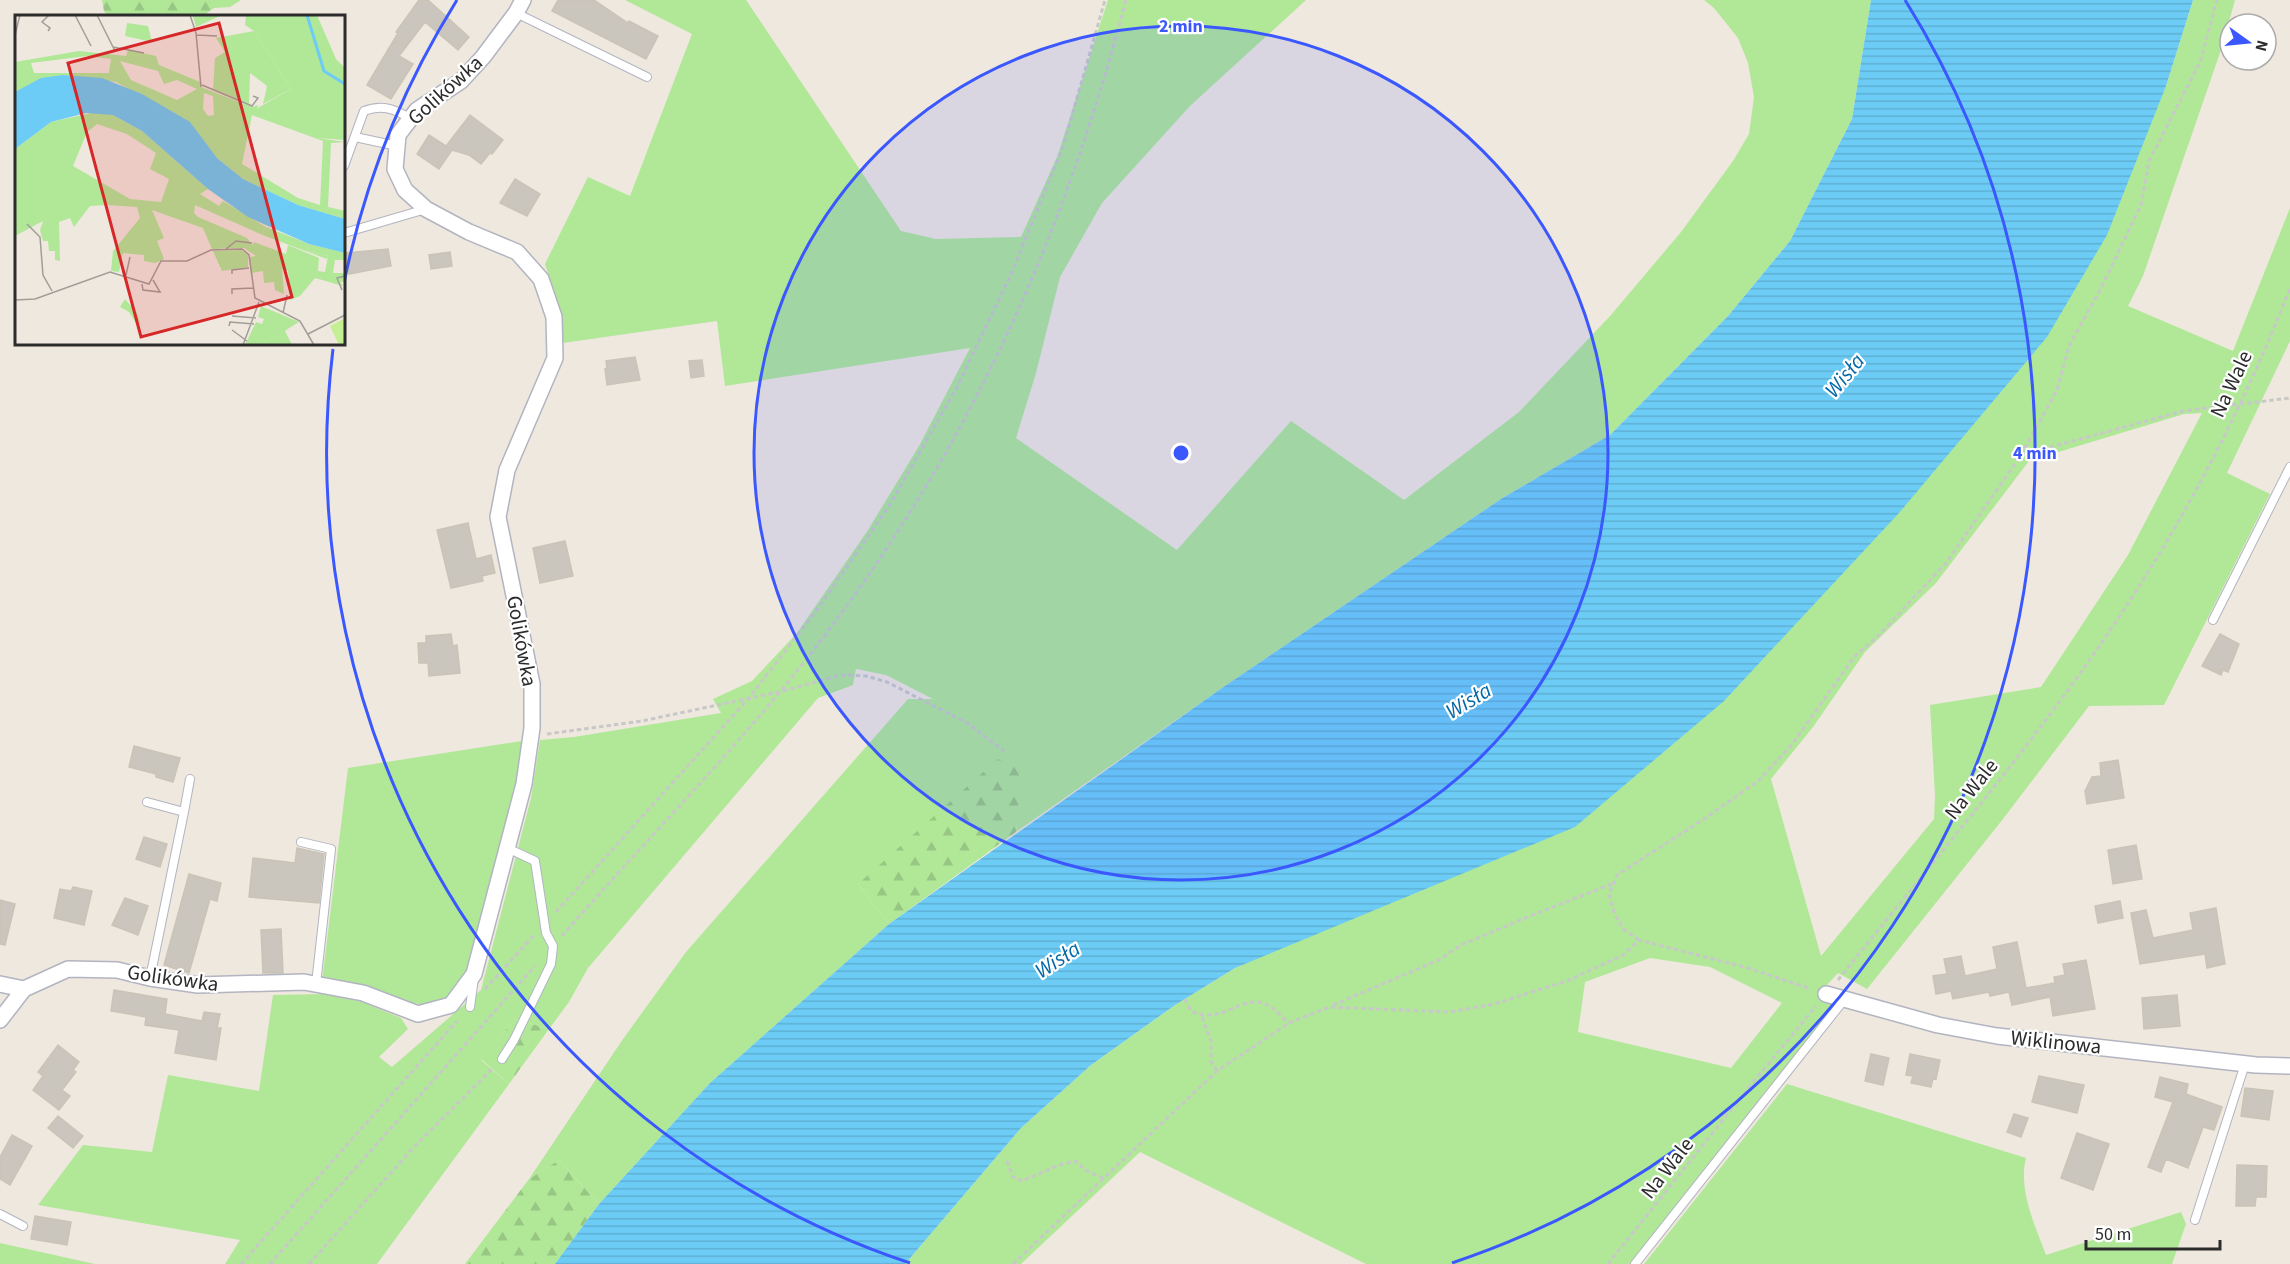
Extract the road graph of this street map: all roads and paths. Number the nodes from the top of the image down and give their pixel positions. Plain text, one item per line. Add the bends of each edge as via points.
1 (1105, 0) edge
2 (1126, 0) edge
3 (2217, 0) edge
4 (519, 6) edge
5 (647, 77) dead end
6 (411, 119) junction
7 (355, 137) junction
8 (397, 146) junction
9 (345, 163) edge
10 (426, 209) junction
11 (345, 233) edge
12 (2290, 288) edge
13 (2290, 398) edge
14 (2238, 405) junction
15 (2021, 455) junction
16 (2290, 467) edge
17 (2213, 620) dead end
18 (779, 692) junction
19 (749, 698) junction
20 (531, 736) junction
21 (1004, 752) dead end
22 (190, 779) dead end
23 (147, 802) dead end
24 (184, 812) junction
25 (301, 842) dead end
26 (507, 848) junction
27 (1614, 883) junction
28 (544, 924) junction
29 (1639, 940) junction
30 (553, 946) junction
31 (474, 975) junction
32 (150, 978) junction
33 (0, 984) edge
34 (316, 984) junction
35 (24, 990) junction
36 (1826, 994) junction
37 (1185, 999) dead end
38 (1844, 1000) junction
39 (470, 1007) junction
40 (1329, 1007) junction
41 (1202, 1017) junction
42 (0, 1020) edge
43 (1288, 1023) junction
44 (502, 1059) joint
45 (2245, 1064) junction
46 (2290, 1066) edge
47 (1216, 1071) junction
48 (1007, 1161) dead end
49 (1103, 1178) junction
50 (0, 1214) edge
51 (2195, 1220) dead end
52 (23, 1226) dead end
53 (241, 1264) edge
54 (270, 1264) edge
55 (309, 1264) edge
56 (1013, 1264) edge
57 (1608, 1264) edge
58 (1635, 1264) edge

1 - 19 path via 1063,147 976,349 889,506 837,583
2 - 18 path via 1070,187 998,355 957,434 897,533
3 - 15 path via 2200,62 2149,161 2141,206 2069,346 2057,390
4 - 5 lane
4 - 6 street, Golikówka via 461,81 417,110
6 - 7 lane via 376,107 364,111
6 - 8 street, Golikówka via 398,135
7 - 8 lane
7 - 9 lane
8 - 10 street, Golikówka via 394,169 405,190
10 - 11 lane
10 - 20 street, Golikówka via 517,252 541,279 554,317 555,358 507,470 498,517 532,684
12 - 14 path, Na Wale
13 - 14 path
14 - 15 path via 2183,411
14 - 36 path, Na Wale via 2180,518 2092,657
15 - 27 path via 1946,563 1855,656 1790,747 1758,781 1625,869
16 - 17 lane
18 - 19 path
18 - 21 path via 841,675 866,676 887,682 967,723
18 - 30 path
19 - 20 path via 642,721
19 - 28 path
20 - 26 street, Golikówka via 524,784
22 - 24 lane
23 - 24 lane
24 - 32 lane
25 - 34 lane via 331,849
26 - 28 lane via 535,861
26 - 31 street, Golikówka
27 - 29 path via 1609,894 1614,912 1623,929
27 - 40 path via 1461,945 1439,960
28 - 30 lane
28 - 39 path
29 - 36 path via 1748,968
29 - 40 path via 1623,955 1567,981 1494,1004 1450,1012
30 - 44 lane via 551,964
30 - 54 path
31 - 34 street, Golikówka via 452,1005 418,1014 363,993
31 - 39 lane
32 - 34 street, Golikówka via 198,985
32 - 35 street, Golikówka via 117,970 68,969
33 - 35 street
35 - 42 street, Golikówka
36 - 38 street, Wiklinowa
36 - 57 path, Na Wale
37 - 41 path via 1191,1011
38 - 45 street, Wiklinowa via 1938,1025 1997,1035
38 - 58 lane
39 - 53 path
40 - 43 path
41 - 43 path via 1260,1002 1272,1007
41 - 47 path
43 - 47 path
44 - 55 path via 413,1148
45 - 46 street, Wiklinowa
45 - 51 lane
47 - 49 path
48 - 49 path via 1013,1177 1022,1181 1075,1161
49 - 56 path
50 - 52 lane

